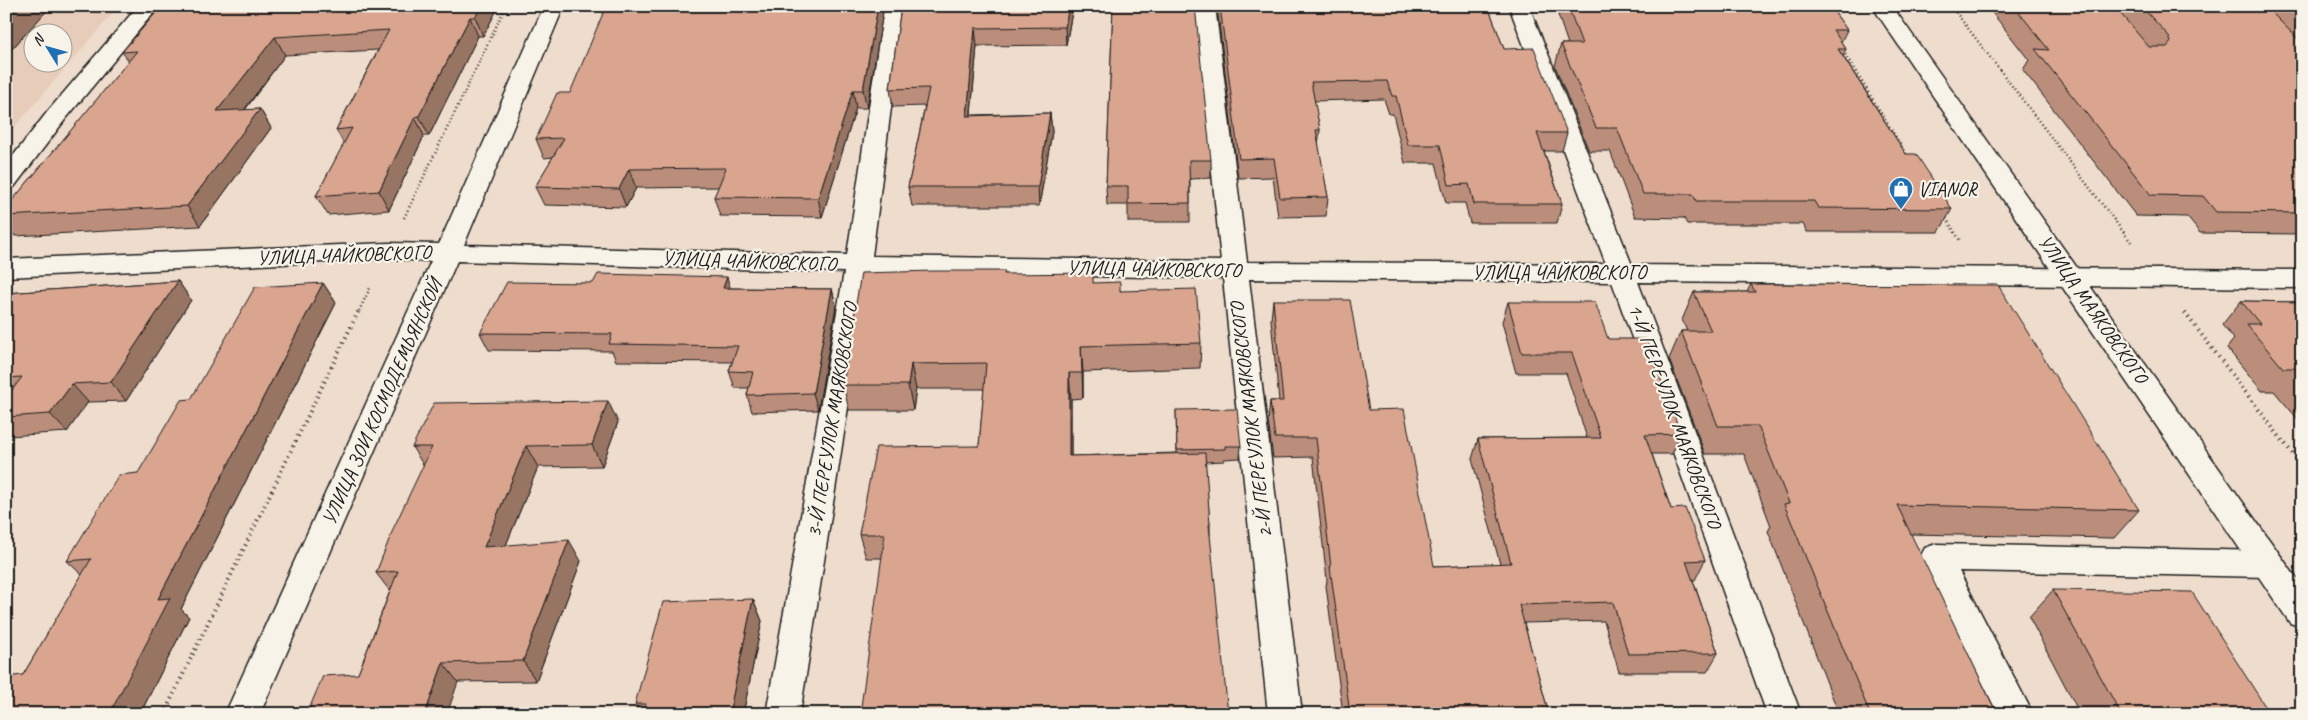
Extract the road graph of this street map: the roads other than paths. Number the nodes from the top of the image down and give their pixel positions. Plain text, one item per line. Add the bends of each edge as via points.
1 (148, 6) edge
2 (554, 6) edge
3 (894, 6) edge
4 (1205, 6) edge
5 (1519, 6) edge
6 (1882, 6) edge
7 (6, 182) edge
8 (448, 252) junction
9 (858, 264) junction
10 (6, 268) edge
11 (1234, 270) junction
12 (1622, 272) junction
13 (2072, 278) junction
14 (2299, 282) edge
15 (2268, 564) junction
16 (2302, 613) edge
17 (242, 714) edge
18 (783, 714) edge
19 (1285, 714) edge
20 (1784, 714) edge
21 (2016, 714) edge

1 - 7 street via 56,116
2 - 8 street, УЛИЦА ЗОИ КОСМОДЕМЬЯНСКОЙ
3 - 9 street, 3-Й ПЕРЕУЛОК МАЯКОВСКОГО
4 - 11 street, 2-Й ПЕРЕУЛОК МАЯКОВСКОГО
5 - 12 street, 1-Й ПЕРЕУЛОК МАЯКОВСКОГО
6 - 13 street, УЛИЦА МАЯКОВСКОГО
8 - 9 street, УЛИЦА ЧАЙКОВСКОГО
8 - 10 street, УЛИЦА ЧАЙКОВСКОГО via 388,251
8 - 17 street, УЛИЦА ЗОИ КОСМОДЕМЬЯНСКОЙ
9 - 11 street, УЛИЦА ЧАЙКОВСКОГО
9 - 18 street, 3-Й ПЕРЕУЛОК МАЯКОВСКОГО
11 - 12 street, УЛИЦА ЧАЙКОВСКОГО
11 - 19 street, 2-Й ПЕРЕУЛОК МАЯКОВСКОГО
12 - 13 street, УЛИЦА ЧАЙКОВСКОГО
12 - 20 street, 1-Й ПЕРЕУЛОК МАЯКОВСКОГО
13 - 14 street, УЛИЦА ЧАЙКОВСКОГО
13 - 15 street, УЛИЦА МАЯКОВСКОГО
15 - 16 street, УЛИЦА МАЯКОВСКОГО
15 - 21 street via 1936,557

